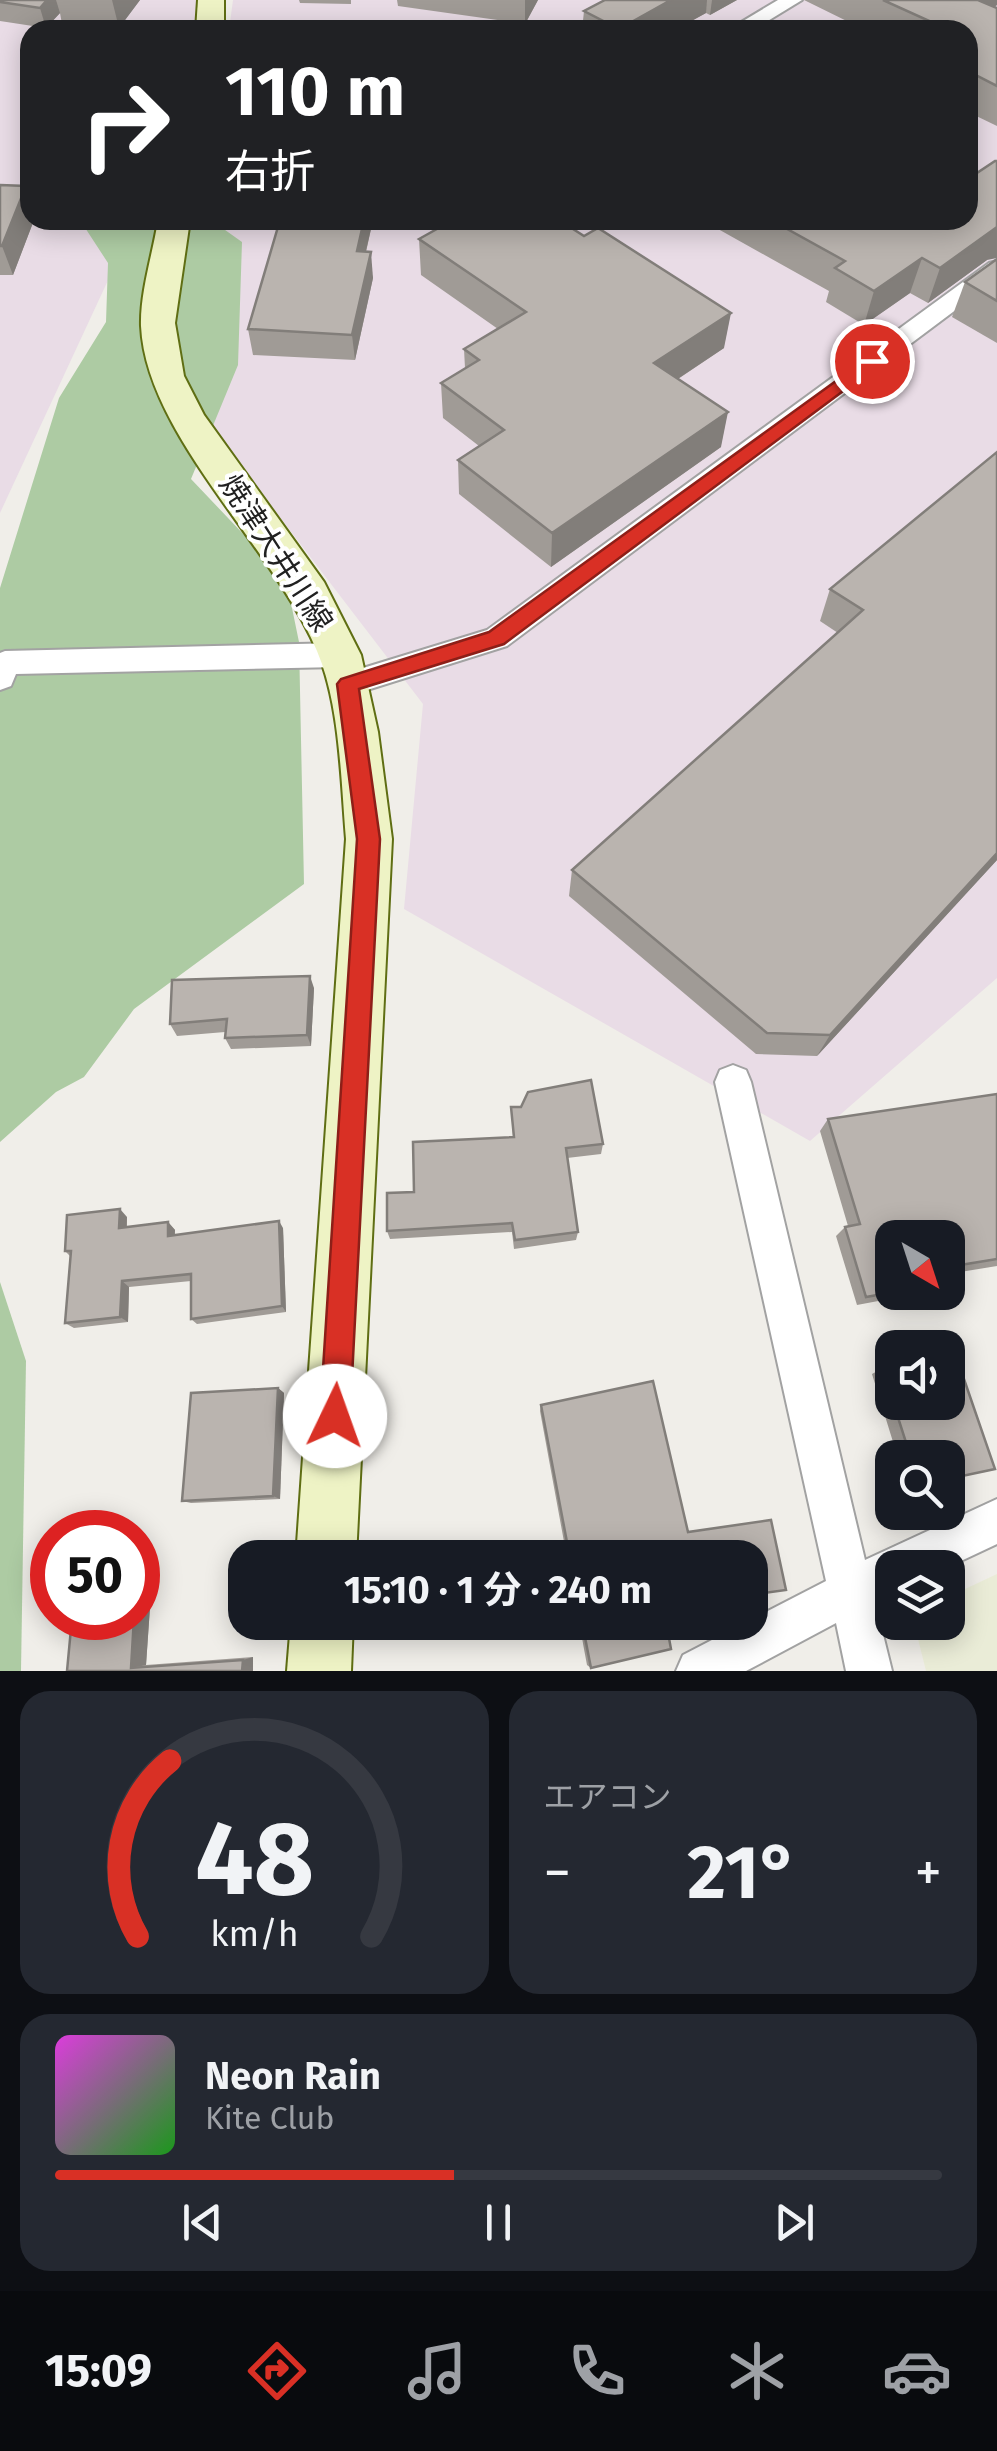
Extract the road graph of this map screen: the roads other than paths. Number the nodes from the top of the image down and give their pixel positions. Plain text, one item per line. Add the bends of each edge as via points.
1 (792, 0) edge
2 (756, 20) edge
3 (172, 230) edge
4 (997, 268) edge
5 (344, 670) junction
6 (0, 678) edge
7 (733, 1082) dead end
8 (997, 1521) edge
9 (327, 1540) edge
10 (935, 1550) edge
11 (875, 1578) edge
12 (850, 1589) junction
13 (321, 1640) edge
14 (319, 1671) edge
15 (699, 1671) edge
16 (869, 1671) edge

1 - 2 street
3 - 5 main road, 焼津大井川線 via 158,323 166,376 188,420 310,593
4 - 5 street via 496,638
5 - 6 street via 5,663
5 - 9 main road, 焼津大井川線 via 369,839
7 - 12 street
8 - 10 street
11 - 12 street
12 - 15 street
12 - 16 street
13 - 14 main road

